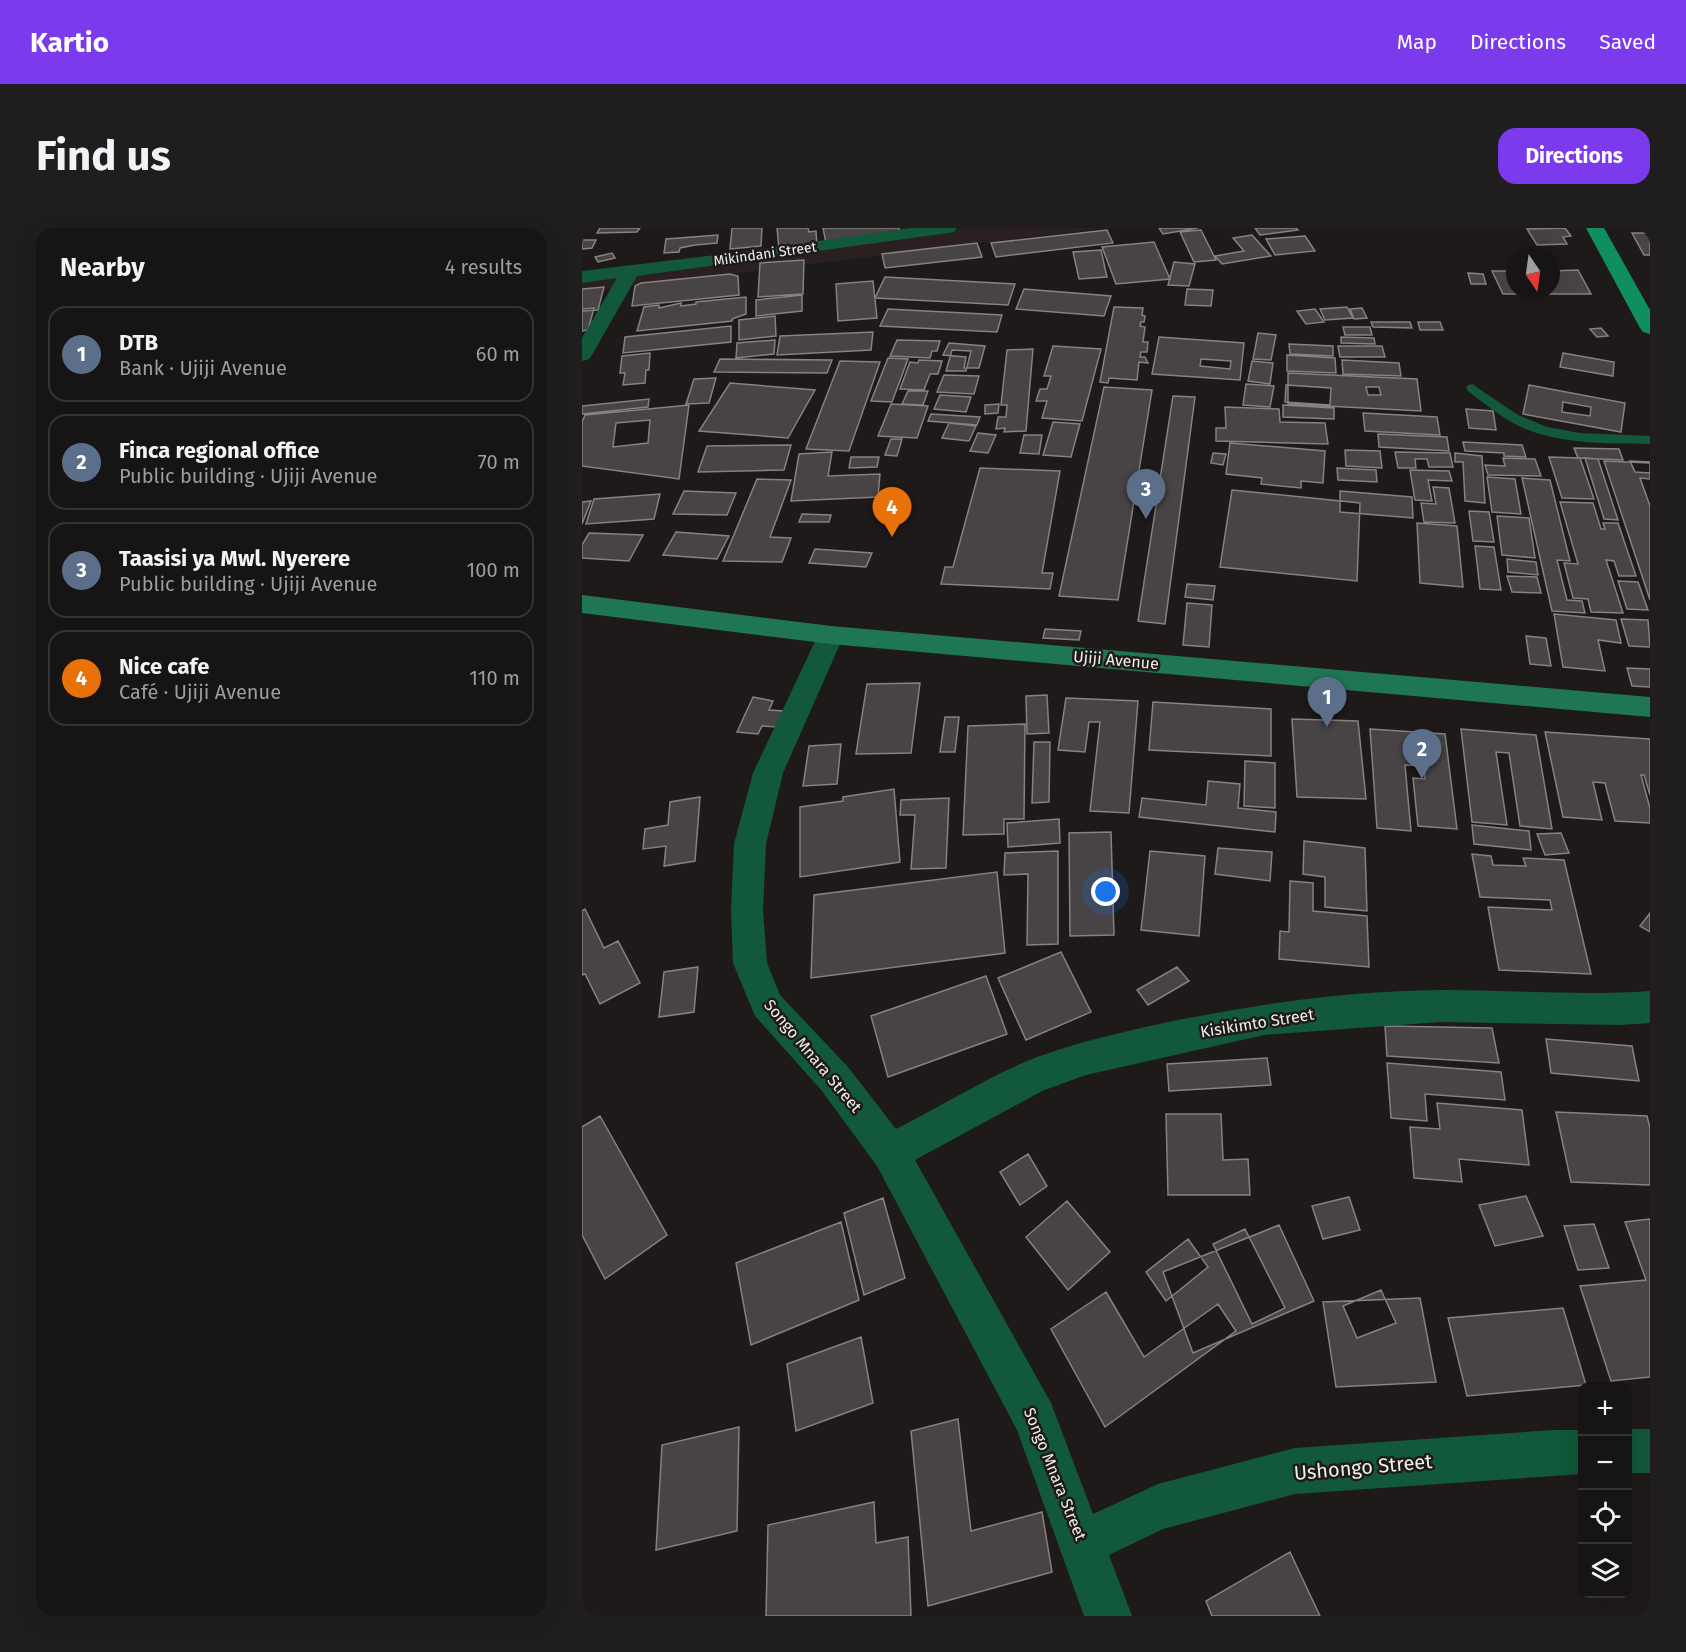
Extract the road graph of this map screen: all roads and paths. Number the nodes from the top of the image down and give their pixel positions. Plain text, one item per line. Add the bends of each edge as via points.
1 (948, 228) edge
2 (1595, 228) edge
3 (630, 272) junction
4 (582, 277) edge
5 (1650, 328) edge
6 (582, 355) edge
7 (1472, 388) dead end
8 (1650, 440) edge
9 (582, 604) edge
10 (831, 635) junction
11 (1650, 707) edge
12 (1650, 1007) edge
13 (890, 1153) junction
14 (1632, 1451) edge
15 (1650, 1451) edge
16 (1578, 1452) edge
17 (1083, 1543) junction
18 (1108, 1616) edge

1 - 3 street, Mikindani Street
2 - 5 main road
3 - 4 street, Mikindani Street
3 - 6 street
7 - 8 lane via 1514,419 1536,428 1567,435
9 - 10 main road, Ujiji Avenue
10 - 11 main road, Ujiji Avenue
10 - 13 street, Songo Mnara Street via 768,773 750,844 750,963 767,1005 835,1078
12 - 13 street, Kisikimto Street via 1440,1006 1324,1013 1215,1028 1086,1058 1032,1077
13 - 17 street, Songo Mnara Street via 1035,1419
14 - 15 street
16 - 17 street, Ushongo Street via 1295,1471 1158,1507
17 - 18 street, Songo Mnara Street

